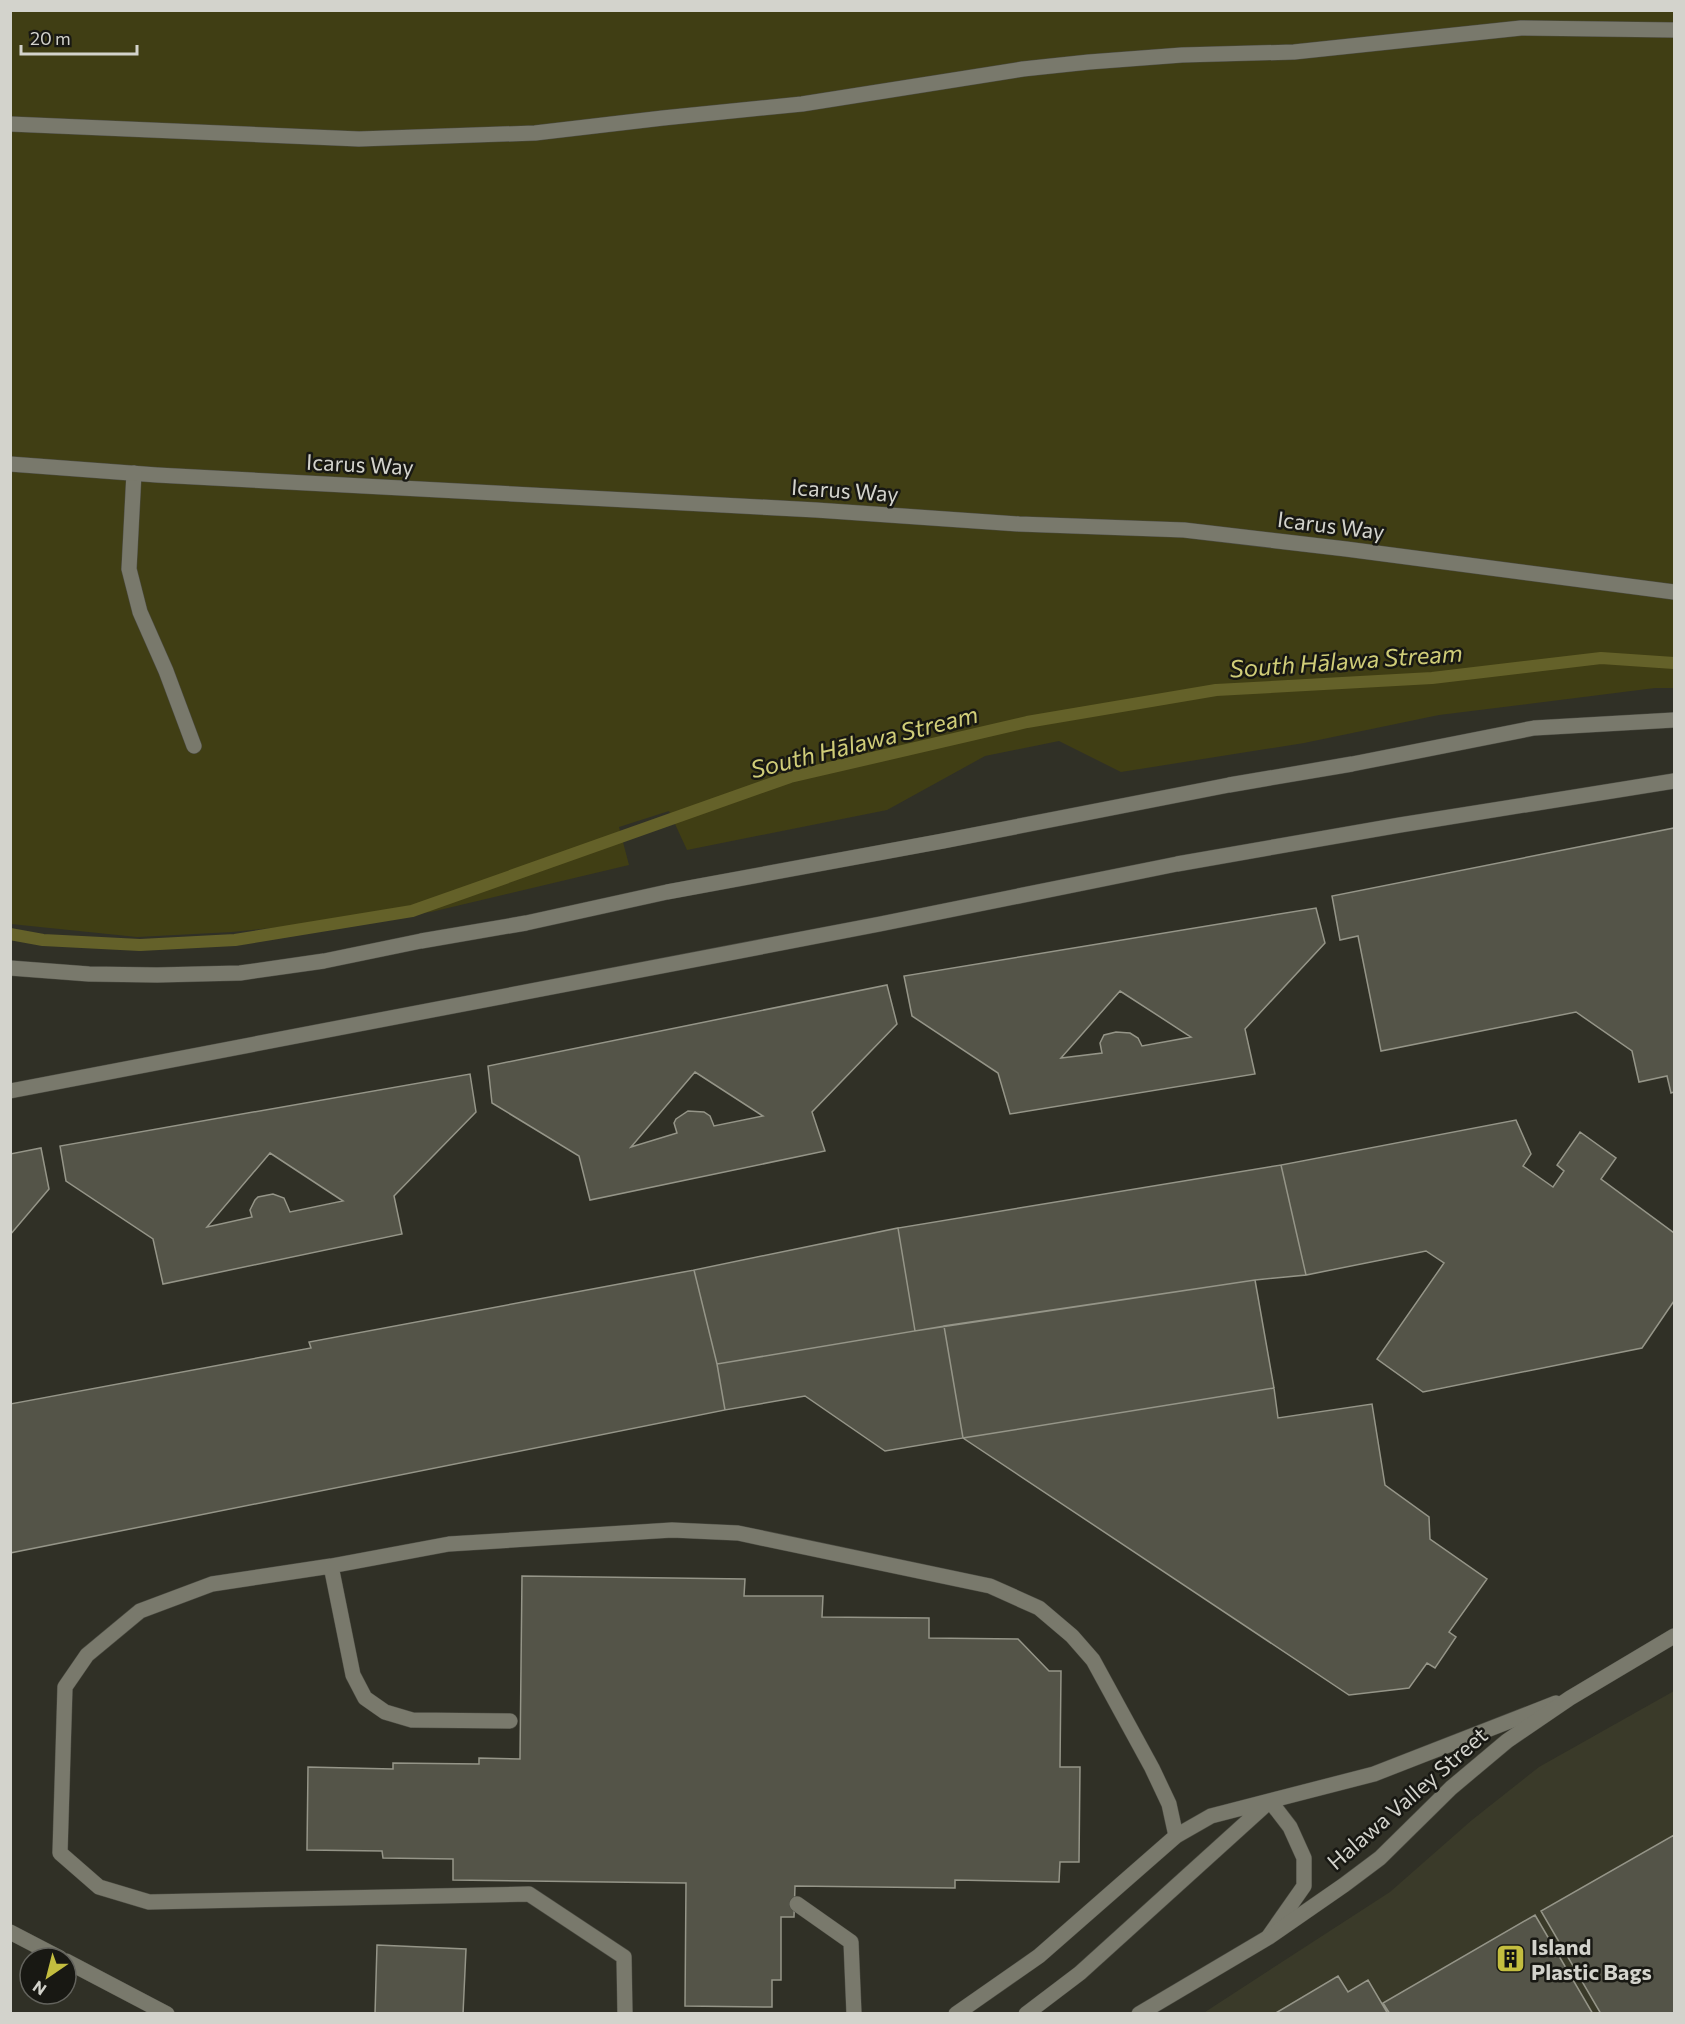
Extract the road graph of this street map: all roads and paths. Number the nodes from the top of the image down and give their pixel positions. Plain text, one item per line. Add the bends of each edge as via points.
1 (1674, 30) edge
2 (10, 124) edge
3 (10, 464) edge
4 (134, 473) junction
5 (1674, 592) edge
6 (1674, 720) edge
7 (194, 746) dead end
8 (1674, 781) edge
9 (10, 968) edge
10 (10, 1091) edge
11 (331, 1566) junction
12 (1674, 1636) edge
13 (1570, 1698) junction
14 (510, 1721) dead end
15 (1270, 1801) junction
16 (1176, 1836) junction
17 (797, 1904) dead end
18 (10, 1932) edge
19 (1269, 1936) junction
20 (37, 1946) edge
21 (78, 1967) edge
22 (167, 2013) edge
23 (625, 2013) edge
24 (854, 2013) edge
25 (956, 2013) edge
26 (1026, 2013) edge
27 (1139, 2013) edge

1 - 2 street via 1521,28 1294,52 1089,62 802,104 535,134 359,139
3 - 4 street, Icarus Way
4 - 5 street, Icarus Way via 1184,530
4 - 7 street via 129,569 140,612
6 - 9 street via 1534,728 667,892 526,923 240,974 89,974
8 - 10 street via 1177,864
11 - 14 street via 353,1675 366,1698 384,1712 412,1720
11 - 16 street via 449,1544 672,1530 738,1533 990,1586 1039,1608 1093,1660 1169,1804
11 - 23 street via 212,1584 140,1611 87,1655 65,1687 60,1853 99,1887 149,1902 529,1894 624,1957
12 - 13 street, Halawa Valley Street
13 - 15 street via 1374,1774
13 - 19 street, Halawa Valley Street via 1508,1741 1451,1788 1380,1858
15 - 16 street via 1210,1816
15 - 19 street via 1290,1827 1304,1858 1304,1886
15 - 26 street via 1080,1973
16 - 25 street via 1039,1956
17 - 24 street via 851,1942
18 - 20 street
19 - 27 street, Halawa Valley Street
21 - 22 street

